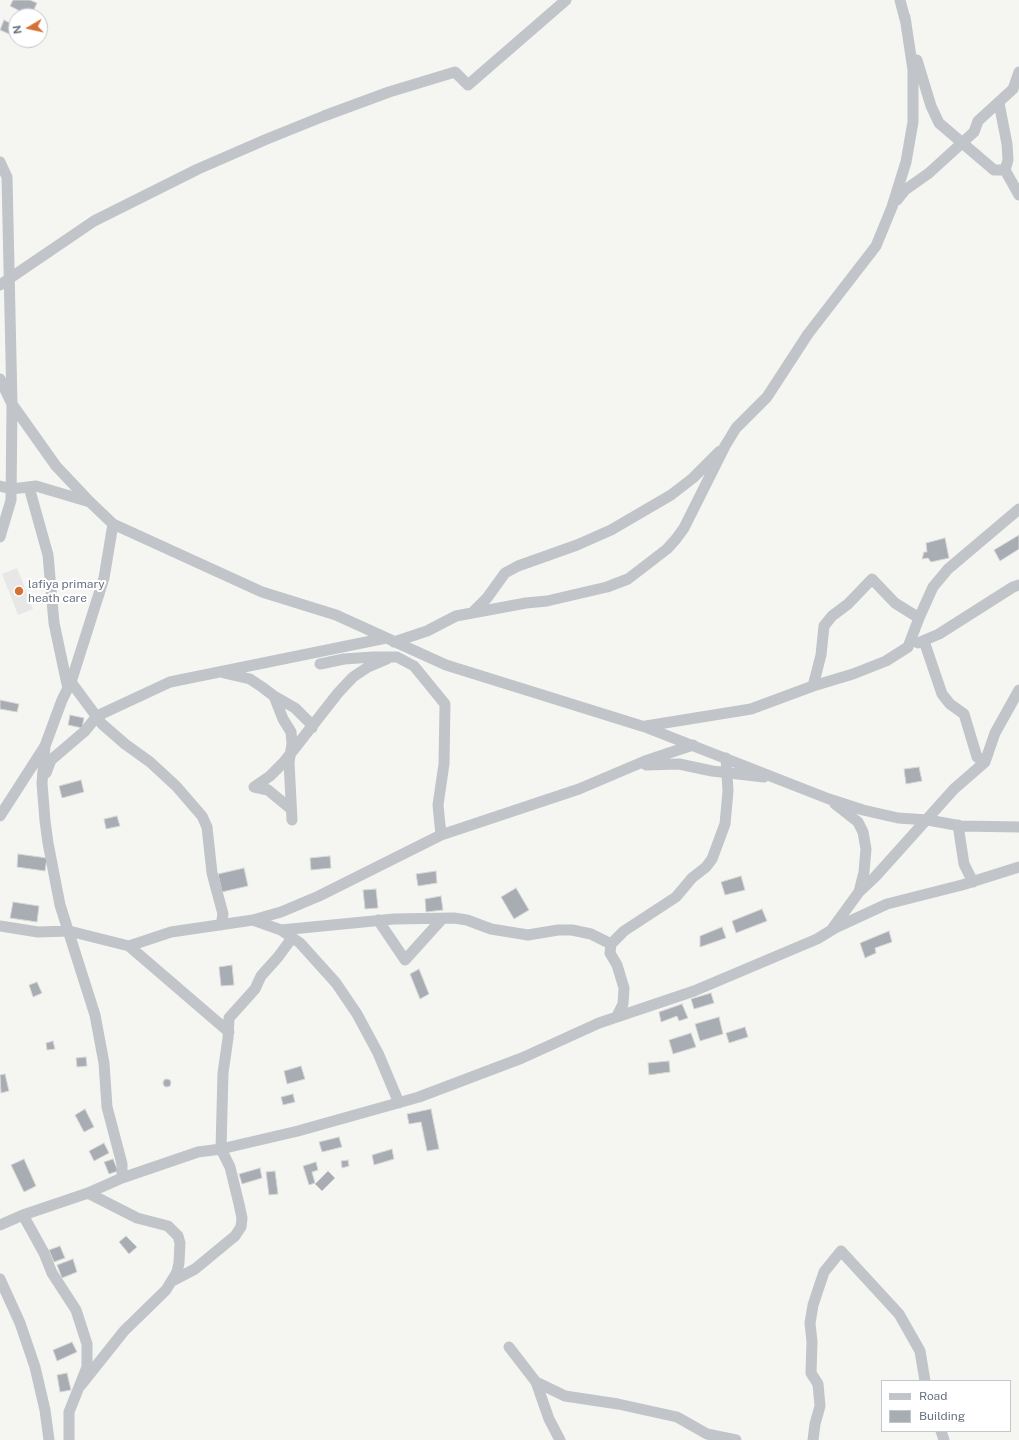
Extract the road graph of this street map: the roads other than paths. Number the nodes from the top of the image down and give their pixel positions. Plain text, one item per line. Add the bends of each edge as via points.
1 (566, 0) edge
2 (900, 0) edge
3 (905, 17) junction
4 (1019, 72) edge
5 (1016, 89) edge
6 (999, 103) junction
7 (963, 144) junction
8 (0, 162) edge
9 (1005, 170) junction
10 (1019, 195) edge
11 (892, 207) junction
12 (4, 283) edge
13 (0, 379) edge
14 (12, 404) junction
15 (725, 446) junction
16 (0, 486) edge
17 (28, 487) junction
18 (12, 489) junction
19 (90, 502) junction
20 (1019, 510) edge
21 (114, 524) junction
22 (0, 537) edge
23 (1019, 585) edge
24 (473, 612) junction
25 (919, 618) junction
26 (390, 640) junction
27 (924, 641) junction
28 (908, 647) junction
29 (397, 657) junction
30 (320, 664) dead end
31 (220, 672) junction
32 (70, 685) junction
33 (813, 686) junction
34 (1019, 690) edge
35 (274, 696) junction
36 (97, 716) junction
37 (645, 727) junction
38 (312, 728) junction
39 (693, 745) junction
40 (45, 746) junction
41 (291, 754) junction
42 (726, 758) junction
43 (985, 762) junction
44 (628, 768) junction
45 (727, 773) junction
46 (776, 779) junction
47 (42, 783) junction
48 (826, 798) junction
49 (0, 816) edge
50 (928, 820) junction
51 (958, 825) junction
52 (1019, 827) edge
53 (441, 835) junction
54 (1019, 867) edge
55 (973, 882) junction
56 (859, 892) junction
57 (442, 919) junction
58 (253, 920) junction
59 (378, 920) junction
60 (221, 925) junction
61 (0, 926) edge
62 (281, 930) junction
63 (831, 930) junction
64 (69, 931) junction
65 (292, 938) junction
66 (610, 944) junction
67 (129, 946) junction
68 (617, 1016) junction
69 (229, 1032) junction
70 (400, 1103) junction
71 (221, 1149) junction
72 (122, 1178) junction
73 (88, 1193) junction
74 (23, 1215) junction
75 (0, 1225) edge
76 (0, 1279) edge
77 (172, 1281) junction
78 (509, 1347) dead end
79 (925, 1380) edge
80 (536, 1382) junction
81 (81, 1385) junction
82 (721, 1438) edge
83 (49, 1440) edge
84 (69, 1440) edge
85 (560, 1440) edge
86 (736, 1440) edge
87 (813, 1440) edge

1 - 12 street via 468,85 455,72 389,92 267,139 198,169 94,221
2 - 3 street
3 - 7 street via 931,106 940,123
3 - 11 street via 913,70 913,122 906,162
4 - 5 street
5 - 6 street
6 - 7 street via 978,121 974,132
6 - 9 street via 1007,144 1008,160
7 - 9 street via 994,170
7 - 11 street via 905,190
8 - 12 street via 7,177
9 - 10 street
11 - 15 street via 876,246 808,334 767,396 736,428
12 - 14 street
13 - 14 street
14 - 18 street
14 - 19 street via 56,466
15 - 24 street via 693,478 671,495 612,530 505,573
15 - 24 street via 676,539 628,579 607,587 546,601
16 - 18 street
17 - 18 street
17 - 19 street via 36,486
17 - 32 street via 48,555 54,623
18 - 22 street
19 - 21 street
20 - 25 street via 948,569 933,588
21 - 26 street via 262,592 336,615
21 - 32 street via 104,578
23 - 27 street
24 - 26 street via 456,616 427,631
25 - 28 street
25 - 33 street via 895,603 872,579 824,626 821,655
26 - 31 street
26 - 37 street via 446,665
27 - 28 street
27 - 43 street via 942,694 950,704 964,714 977,757
28 - 33 street via 886,661
29 - 30 street via 344,659
29 - 38 street via 380,661 353,677
29 - 53 street via 414,666 445,704 444,764 438,805
31 - 35 street via 250,679
31 - 36 street via 170,682
32 - 36 street
32 - 40 street
33 - 37 street via 751,709
34 - 43 street via 995,733
35 - 38 street via 295,708
35 - 41 street via 291,732
36 - 47 street via 85,731 52,760
36 - 60 street via 113,735 150,762 176,786 202,816 207,827 212,873 223,914
37 - 39 street
38 - 41 street
39 - 42 street
39 - 44 street
40 - 47 street
40 - 49 street
41 - 41 street via 270,776 254,787 268,790 292,814 289,762
42 - 45 street
42 - 46 street
43 - 50 street via 954,789
44 - 45 street via 653,764 679,764
44 - 53 street via 579,789
45 - 46 street
45 - 66 street via 725,824 712,859 676,897 624,931
46 - 48 street
47 - 64 street via 49,850 60,905
48 - 50 street via 863,810
48 - 56 street via 858,822 863,832 866,849
50 - 51 street
50 - 56 street
51 - 52 street
51 - 55 street via 964,864
53 - 58 street via 319,896 281,912
54 - 55 street
55 - 63 street via 887,904
56 - 63 street
57 - 59 street
57 - 59 street via 405,960
57 - 66 street via 467,920 491,928 528,935 572,930 591,934
58 - 60 street
58 - 62 street
59 - 62 street
60 - 67 street via 171,932
61 - 64 street via 38,932
62 - 65 street
63 - 68 street via 817,939 694,991
64 - 67 street
64 - 72 street via 95,1015 104,1063 107,1107 122,1164
65 - 69 street via 261,976 256,989 229,1018
65 - 70 street via 323,966 357,1014
66 - 68 street via 610,953 617,965 624,988 624,1004
67 - 69 street
68 - 70 street via 522,1058
69 - 71 street via 223,1073
70 - 71 street
71 - 72 street via 198,1152
71 - 77 street via 230,1167 242,1218 240,1227 235,1236 195,1269
72 - 73 street
73 - 74 street
73 - 77 street via 137,1218 168,1226 178,1236 179,1263
74 - 75 street
74 - 81 street via 52,1273 76,1310 87,1344 87,1366
76 - 83 street via 20,1323 35,1367
77 - 81 street via 124,1331
78 - 80 street
79 - 87 street via 920,1351 899,1314 841,1251 824,1272 810,1323 811,1373 818,1384 820,1406
80 - 82 street via 565,1396 677,1417 707,1434
80 - 85 street via 549,1419
81 - 84 street via 69,1412
82 - 86 street

